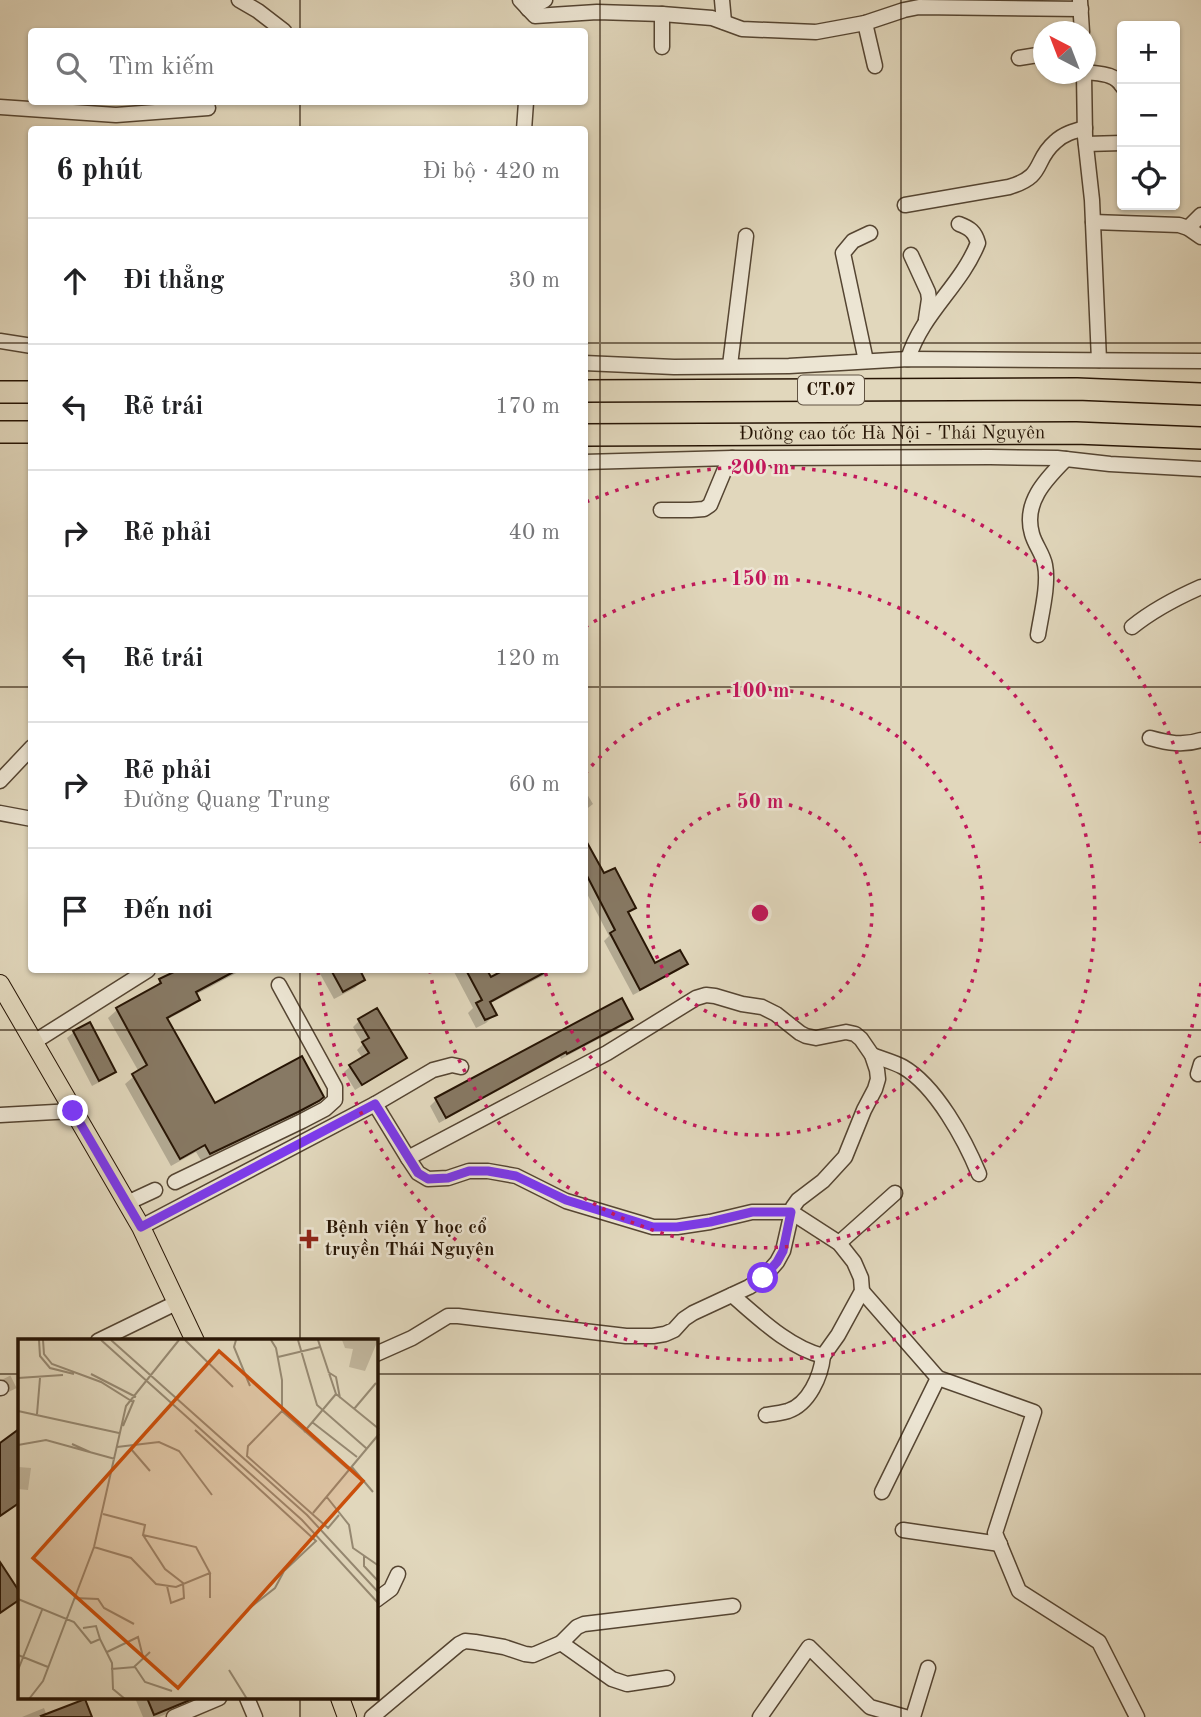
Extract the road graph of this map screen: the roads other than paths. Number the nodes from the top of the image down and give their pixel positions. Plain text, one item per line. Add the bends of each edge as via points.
1 (545, 0) edge
2 (722, 0) edge
3 (245, 1) edge
4 (1081, 5) edge
5 (529, 14) edge
6 (662, 14) junction
7 (724, 22) junction
8 (865, 23) junction
9 (280, 28) edge
10 (663, 47) dead end
11 (1033, 56) edge
12 (1018, 58) dead end
13 (874, 66) dead end
14 (1096, 74) edge
15 (1084, 84) edge
16 (1121, 84) edge
17 (526, 105) edge
18 (0, 107) edge
19 (208, 108) dead end
20 (524, 126) edge
21 (1085, 128) junction
22 (1117, 143) edge
23 (1086, 144) junction
24 (905, 205) dead end
25 (1201, 215) edge
26 (1093, 222) junction
27 (959, 224) dead end
28 (1188, 228) junction
29 (870, 233) dead end
30 (746, 236) dead end
31 (1201, 237) edge
32 (911, 255) dead end
33 (926, 320) junction
34 (0, 341) edge
35 (28, 345) edge
36 (908, 359) junction
37 (1099, 360) junction
38 (866, 361) junction
39 (1201, 361) edge
40 (588, 363) edge
41 (730, 366) junction
42 (588, 391) edge
43 (0, 392) edge
44 (28, 392) edge
45 (1201, 394) edge
46 (0, 432) edge
47 (28, 432) edge
48 (588, 435) edge
49 (1201, 438) edge
50 (732, 458) junction
51 (1066, 459) junction
52 (588, 462) edge
53 (1201, 469) edge
54 (662, 510) dead end
55 (1201, 587) edge
56 (1132, 627) dead end
57 (1038, 635) dead end
58 (1150, 738) dead end
59 (1201, 740) edge
60 (28, 751) edge
61 (0, 781) edge
62 (0, 813) edge
63 (28, 818) edge
64 (143, 973) edge
65 (0, 984) edge
66 (279, 985) dead end
67 (34, 1042) junction
68 (872, 1055) junction
69 (461, 1067) dead end
70 (375, 1104) junction
71 (73, 1111) junction
72 (0, 1115) edge
73 (408, 1158) junction
74 (979, 1174) dead end
75 (175, 1182) dead end
76 (155, 1191) dead end
77 (895, 1193) dead end
78 (127, 1203) junction
79 (791, 1212) junction
80 (141, 1227) junction
81 (838, 1243) junction
82 (862, 1291) junction
83 (732, 1296) junction
84 (176, 1303) junction
85 (103, 1339) edge
86 (194, 1339) edge
87 (378, 1353) edge
88 (822, 1356) junction
89 (938, 1378) junction
90 (766, 1415) dead end
91 (881, 1492) dead end
92 (903, 1530) dead end
93 (1000, 1544) junction
94 (398, 1574) dead end
95 (378, 1599) edge
96 (733, 1606) dead end
97 (561, 1643) junction
98 (928, 1668) dead end
99 (667, 1678) dead end
100 (214, 1700) edge
101 (248, 1700) edge
102 (341, 1700) edge
103 (173, 1717) edge
104 (255, 1717) edge
105 (347, 1717) edge
106 (372, 1717) edge
107 (760, 1717) edge
108 (905, 1717) edge
109 (913, 1717) edge
110 (1137, 1717) edge

1 - 5 street
2 - 7 street
3 - 9 street
4 - 8 street via 919,7
5 - 6 street
6 - 7 street
6 - 10 street
7 - 8 street via 742,29 816,32
8 - 13 street
11 - 12 street
14 - 16 street via 1111,76
15 - 21 street
17 - 20 street
18 - 19 street via 116,115
21 - 23 street
21 - 24 street via 1055,141 1036,172 1022,183
22 - 23 street
23 - 26 street
25 - 28 street
26 - 28 street
26 - 37 street
27 - 33 street via 970,229 978,243 966,268
28 - 31 street
29 - 38 street via 853,241 843,253
30 - 41 street
32 - 33 street via 928,292
33 - 36 street
34 - 35 street
36 - 37 street
36 - 38 street
37 - 39 street
38 - 41 street
40 - 41 street
42 - 45 highway, CT.07 via 1077,389
43 - 44 highway
46 - 47 highway
48 - 49 highway, Đường cao tốc Hà Nội - Thái Nguyên via 1076,433
50 - 51 street
50 - 52 street
50 - 54 street via 710,505
51 - 53 street
51 - 57 street via 1046,478 1030,509 1032,535 1045,564 1046,579
55 - 56 street
58 - 59 street via 1180,744
60 - 61 street
62 - 63 street
64 - 67 street
65 - 67 main road
66 - 75 street via 335,1087 335,1100 302,1121
67 - 71 main road
68 - 73 street via 855,1034 806,1036 762,1007 706,995
68 - 74 street via 904,1068 925,1086 948,1114
68 - 79 street via 878,1079 845,1157
69 - 70 street via 433,1070
70 - 73 street
70 - 80 street
71 - 72 street
71 - 78 main road
73 - 79 street via 428,1179 469,1171 516,1176 566,1200 653,1227 699,1224 752,1212
76 - 78 street
77 - 81 street
78 - 80 main road
79 - 81 street
79 - 83 street via 777,1262 763,1278
80 - 84 main road
81 - 82 street via 854,1262
82 - 88 street
82 - 89 street
83 - 87 street via 693,1313 674,1330 653,1336 448,1316
83 - 88 street via 798,1346
84 - 85 street
84 - 86 main road
88 - 90 street via 816,1383 798,1406
89 - 91 street
89 - 93 street via 1034,1412 995,1533
92 - 93 street
93 - 110 street via 1019,1591 1099,1642
94 - 95 street via 391,1589
96 - 97 street via 584,1624
97 - 99 street via 612,1679 627,1684
97 - 106 street via 533,1655 475,1642 458,1644
98 - 109 street
100 - 103 street
101 - 104 street
102 - 105 main road
107 - 108 street via 809,1647 870,1707

